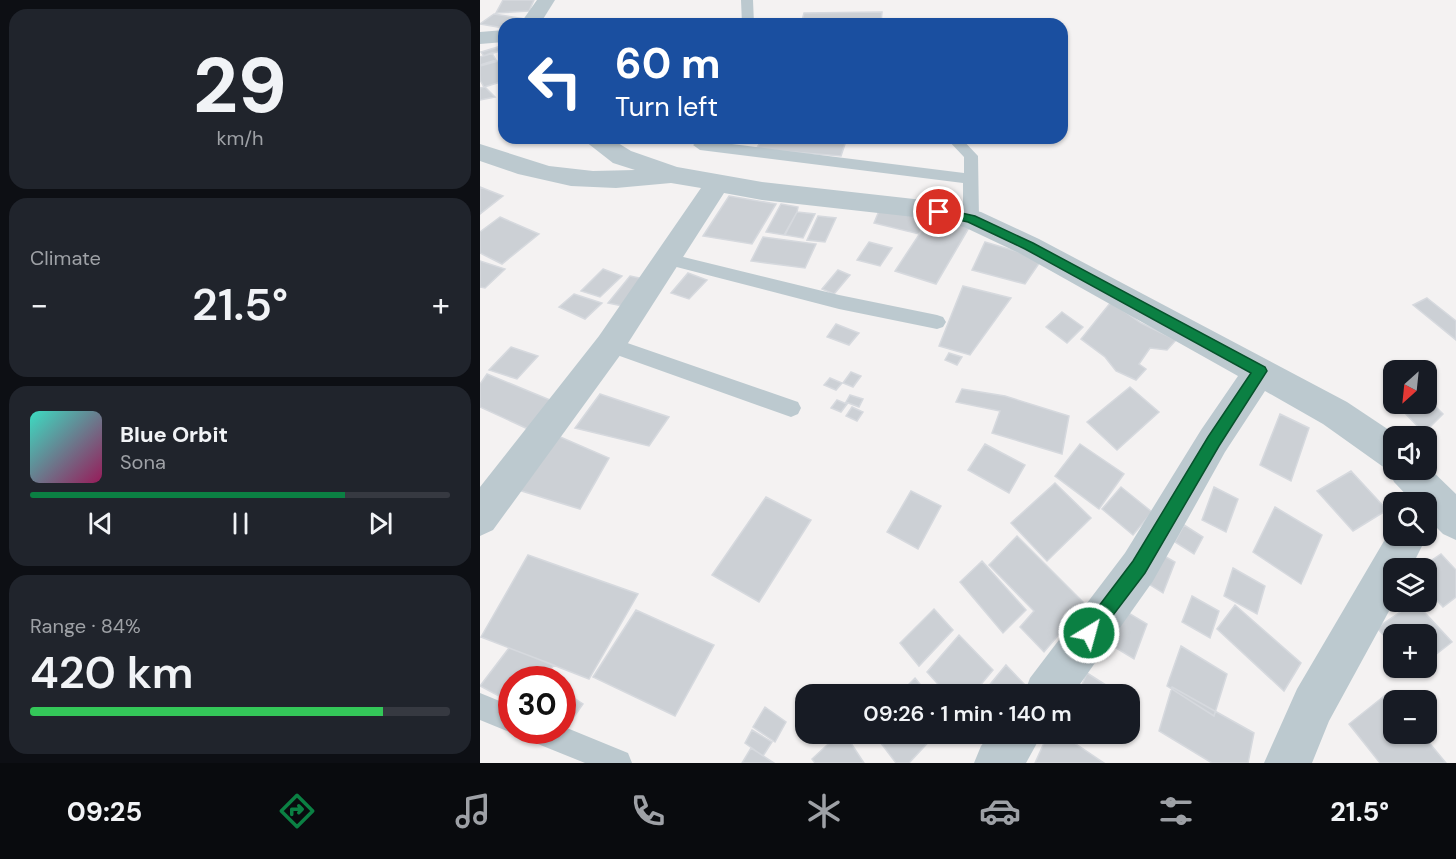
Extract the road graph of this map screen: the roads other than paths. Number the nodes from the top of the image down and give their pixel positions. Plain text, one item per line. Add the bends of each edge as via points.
1 (546, 0) edge
2 (747, 0) edge
3 (534, 18) edge
4 (748, 18) edge
5 (498, 36) edge
6 (480, 38) edge
7 (602, 144) edge
8 (959, 144) edge
9 (700, 145) dead end
10 (480, 152) edge
11 (673, 175) junction
12 (972, 179) junction
13 (717, 184) junction
14 (971, 219) junction
15 (667, 259) junction
16 (937, 322) dead end
17 (610, 345) junction
18 (1260, 371) junction
19 (791, 408) dead end
20 (1383, 445) edge
21 (1421, 489) edge
22 (480, 517) edge
23 (1456, 521) edge
24 (1402, 546) edge
25 (1053, 684) edge
26 (480, 706) edge
27 (498, 714) edge
28 (572, 744) edge
29 (1011, 744) edge
30 (618, 763) edge
31 (998, 763) edge
32 (1288, 763) edge

1 - 3 street
2 - 4 lane
5 - 6 street
7 - 11 street via 622,157
8 - 12 lane via 971,156
9 - 12 lane
10 - 11 street via 543,173 580,180 618,182
11 - 13 street
12 - 14 lane
13 - 14 street via 923,209
13 - 15 street
14 - 18 street via 1029,246
15 - 16 lane
15 - 17 street
17 - 19 lane
17 - 22 street
18 - 20 street
18 - 25 street via 1139,567
21 - 23 street
24 - 32 street via 1313,705
26 - 27 lane
28 - 30 lane
29 - 31 street

